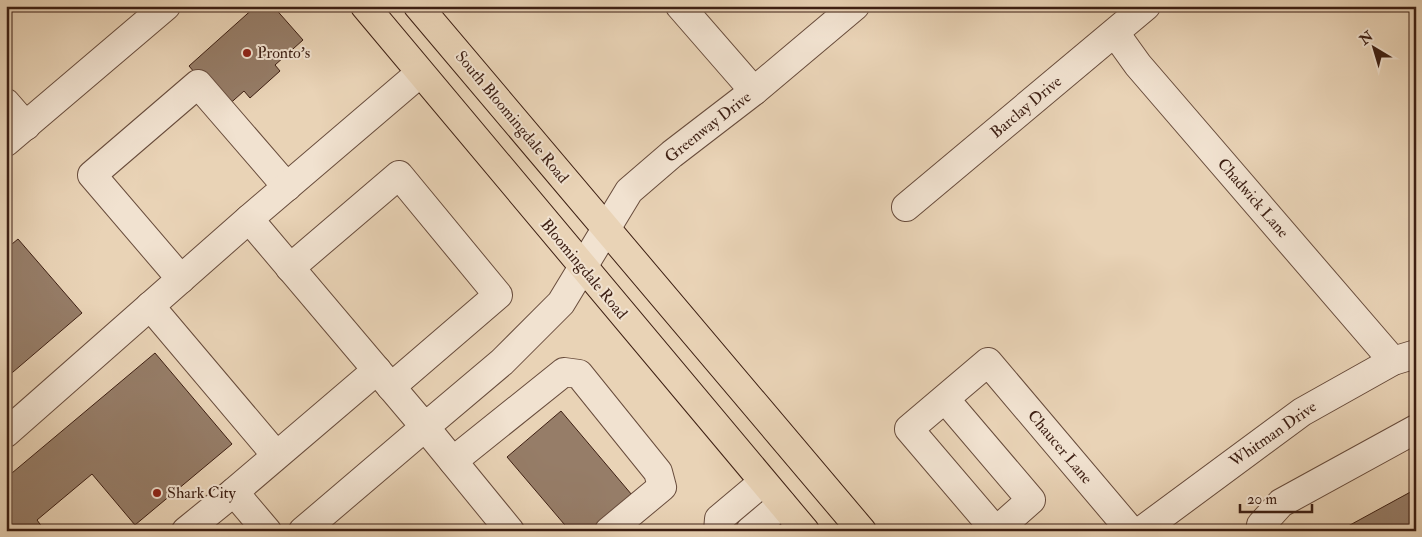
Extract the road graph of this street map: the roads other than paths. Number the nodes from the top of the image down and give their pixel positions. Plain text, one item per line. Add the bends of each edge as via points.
1 (166, 6) edge
2 (365, 6) edge
3 (418, 6) edge
4 (680, 6) edge
5 (855, 6) edge
6 (1146, 6) edge
7 (1115, 33) junction
8 (420, 73) junction
9 (754, 92) junction
10 (6, 103) edge
11 (16, 134) edge
12 (287, 187) junction
13 (906, 207) dead end
14 (249, 219) junction
15 (606, 229) junction
16 (290, 268) junction
17 (583, 268) junction
18 (181, 279) junction
19 (150, 306) junction
20 (1404, 358) edge
21 (384, 379) junction
22 (945, 399) junction
23 (425, 427) junction
24 (1416, 429) edge
25 (6, 433) edge
26 (276, 455) junction
27 (453, 461) junction
28 (763, 482) junction
29 (234, 492) junction
30 (782, 504) junction
31 (186, 531) edge
32 (266, 531) edge
33 (303, 531) edge
34 (510, 531) edge
35 (609, 531) edge
36 (718, 531) edge
37 (750, 531) edge
38 (805, 531) edge
39 (862, 531) edge
40 (1131, 531) edge
41 (1141, 531) edge
42 (1260, 531) edge

1 - 11 street
2 - 8 main road, Bloomingdale Road
3 - 15 main road, South Bloomingdale Road
4 - 9 street
5 - 9 street, Greenway Drive
6 - 7 street, Barclay Drive
7 - 13 street, Barclay Drive
7 - 20 street, Chadwick Lane via 1138,66
8 - 12 street
8 - 17 main road, Bloomingdale Road
9 - 15 street, Greenway Drive via 672,154 629,192
10 - 11 street
12 - 14 street
12 - 18 street via 198,84 92,175
14 - 16 street
14 - 18 street
15 - 17 street, Greenway Drive
15 - 39 main road
16 - 21 street
16 - 21 street via 399,175 498,295
17 - 23 street, Greenway Drive via 554,310 502,362
17 - 28 main road, Bloomingdale Road
18 - 19 street
19 - 25 street
19 - 26 street
20 - 41 street, Whitman Drive via 1302,412
21 - 23 street
21 - 26 street
22 - 22 street via 909,429 996,531 1031,500
22 - 40 street, Chaucer Lane via 988,362
23 - 27 street
23 - 33 street, Greenway Drive
24 - 42 street via 1281,502 1261,525
26 - 29 street
27 - 34 street
27 - 35 street via 564,372 578,374 658,472 662,487
28 - 30 main road, Bloomingdale Road
28 - 36 street via 719,519
29 - 31 street
29 - 32 street
30 - 37 street
30 - 38 main road, Bloomingdale Road

